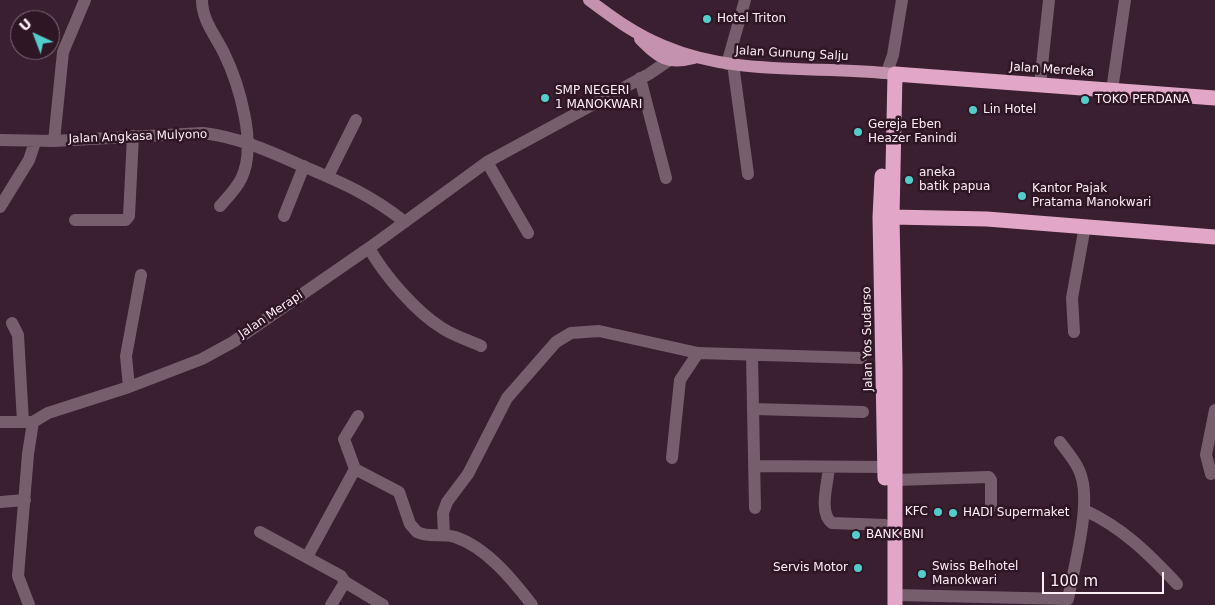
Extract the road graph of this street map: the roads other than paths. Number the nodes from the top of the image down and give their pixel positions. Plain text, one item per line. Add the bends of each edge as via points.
1 (85, 0) edge
2 (202, 0) edge
3 (589, 0) edge
4 (745, 0) edge
5 (902, 0) edge
6 (1049, 0) edge
7 (1124, 0) edge
8 (667, 54) junction
9 (730, 64) junction
10 (891, 73) junction
11 (645, 76) junction
12 (1040, 84) junction
13 (1112, 90) junction
14 (1215, 98) edge
15 (356, 120) dead end
16 (133, 136) junction
17 (0, 140) edge
18 (54, 141) junction
19 (35, 142) junction
20 (248, 142) junction
21 (487, 162) junction
22 (304, 166) junction
23 (748, 174) dead end
24 (328, 176) junction
25 (666, 178) dead end
26 (220, 206) dead end
27 (0, 208) edge
28 (284, 216) dead end
29 (892, 216) junction
30 (74, 220) dead end
31 (405, 222) junction
32 (1085, 226) junction
33 (528, 234) dead end
34 (1215, 237) edge
35 (369, 248) junction
36 (141, 275) dead end
37 (12, 323) dead end
38 (1074, 332) dead end
39 (481, 346) dead end
40 (698, 353) junction
41 (752, 356) junction
42 (861, 358) dead end
43 (130, 387) junction
44 (890, 393) junction
45 (753, 409) junction
46 (1215, 410) edge
47 (863, 412) dead end
48 (358, 416) dead end
49 (0, 422) edge
50 (28, 422) junction
51 (1212, 435) edge
52 (1060, 442) dead end
53 (672, 458) dead end
54 (754, 466) junction
55 (829, 467) junction
56 (884, 467) junction
57 (355, 469) junction
58 (1211, 474) dead end
59 (895, 480) junction
60 (25, 500) junction
61 (0, 502) edge
62 (991, 507) dead end
63 (755, 508) dead end
64 (1084, 510) junction
65 (885, 525) junction
66 (260, 532) dead end
67 (444, 536) junction
68 (307, 557) junction
69 (345, 582) junction
70 (1177, 584) dead end
71 (892, 602) edge
72 (29, 605) edge
73 (330, 605) edge
74 (383, 605) edge
75 (532, 605) edge

1 - 18 street via 64,52
2 - 20 street via 205,17 227,59 238,91
3 - 8 main road
4 - 9 street
5 - 10 street
6 - 12 street
7 - 13 street
8 - 9 main road, Jalan Gunung Salju via 675,62 697,57
8 - 11 street, Jalan Merapi
9 - 10 main road, Jalan Gunung Salju
9 - 23 street
10 - 12 highway, Jalan Merdeka
10 - 29 highway, Jalan Yos Sudarso
10 - 44 highway, Jalan Yos Sudarso via 880,217
11 - 21 street, Jalan Merapi
11 - 25 street
12 - 13 highway, Jalan Merdeka
13 - 14 highway, Jalan Merdeka
15 - 24 street
16 - 18 street, Jalan Angkasa Mulyono
16 - 20 street, Jalan Angkasa Mulyono via 204,132
16 - 30 street via 129,216 126,220
17 - 19 street, Jalan Angkasa Mulyono
18 - 19 street, Jalan Angkasa Mulyono
19 - 27 street via 29,160
20 - 22 street, Jalan Angkasa Mulyono
20 - 26 street via 242,178
21 - 31 street, Jalan Merapi
21 - 33 street
22 - 24 street, Jalan Angkasa Mulyono
22 - 28 street
24 - 31 street, Jalan Angkasa Mulyono via 379,201
29 - 32 highway
29 - 44 highway, Jalan Yos Sudarso
31 - 35 street, Jalan Merapi
32 - 34 highway
32 - 38 street via 1072,298
35 - 39 street via 387,276 434,322 452,334
35 - 43 street, Jalan Merapi via 232,342 202,359
36 - 43 street via 126,356
37 - 50 street via 18,335
40 - 41 street
40 - 53 street via 680,380
40 - 67 street via 599,331 571,333 561,338 500,410 468,474 447,502 443,514
41 - 42 street
41 - 45 street
43 - 50 street, Jalan Merapi
44 - 56 highway, Jalan Yos Sudarso
44 - 59 highway, Jalan Yos Sudarso
45 - 47 street
45 - 54 street
46 - 51 street
48 - 57 street via 344,439
49 - 50 street
50 - 60 street
51 - 58 street via 1206,455
52 - 64 street via 1082,479
54 - 55 street
54 - 63 street
55 - 56 street
55 - 65 street via 823,512 826,520
56 - 65 highway, Jalan Yos Sudarso
57 - 67 street via 399,492 410,524 417,532
57 - 68 street
59 - 62 street via 989,477
59 - 71 highway, Jalan Yos Sudarso
60 - 61 street
60 - 72 street via 18,576
64 - 70 street via 1123,532
64 - 71 street via 1067,599
65 - 71 highway, Jalan Yos Sudarso
66 - 68 street
67 - 75 street via 462,540 497,564
68 - 69 street via 341,576
69 - 73 street
69 - 74 street

